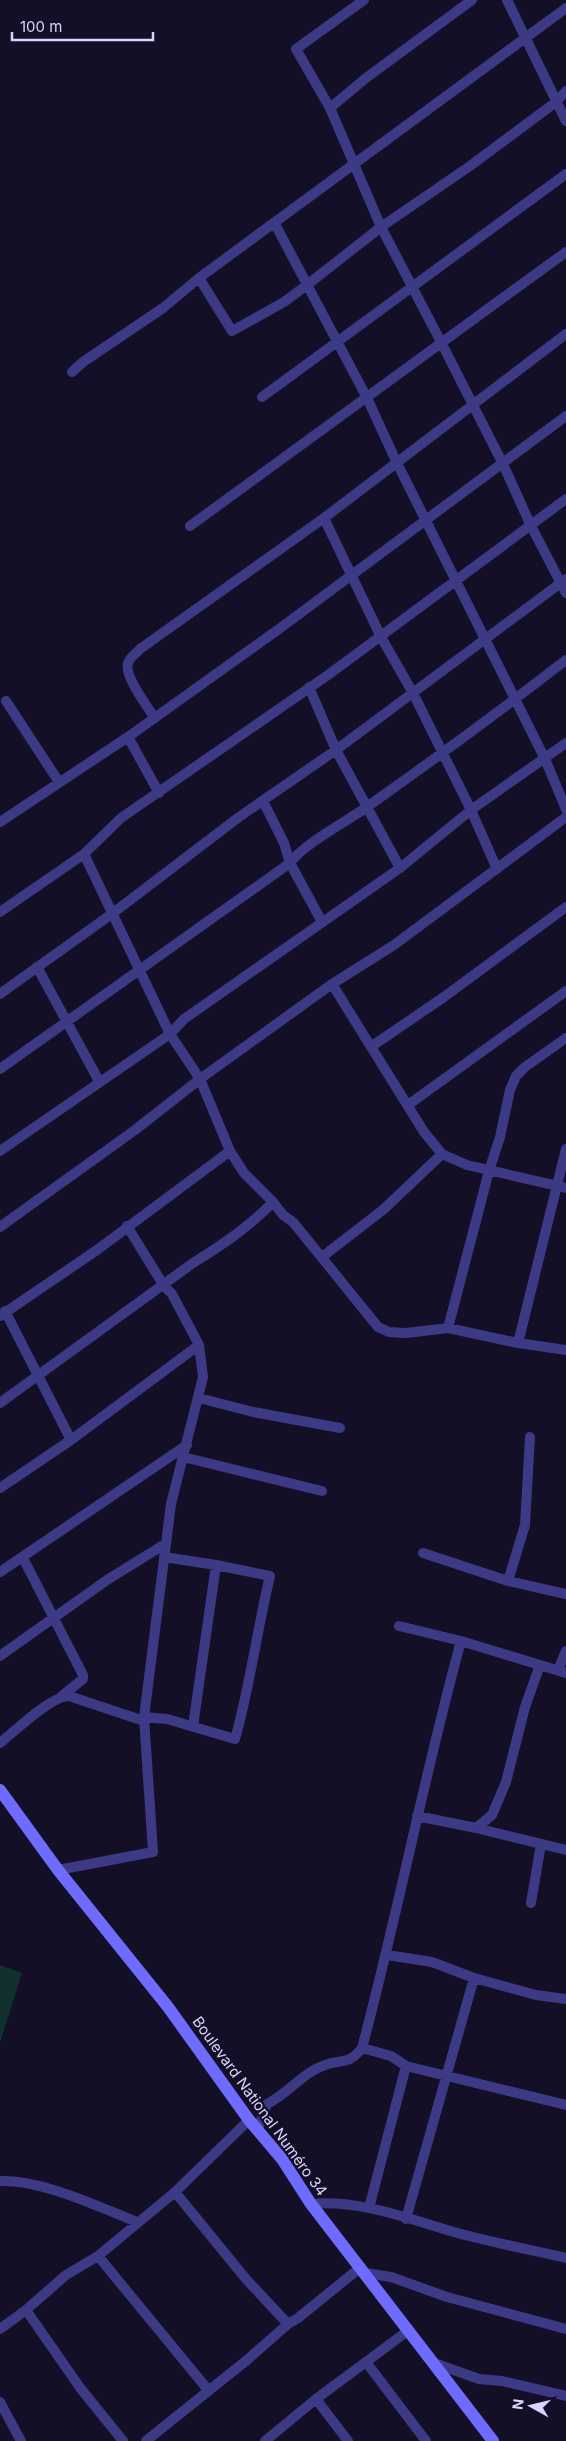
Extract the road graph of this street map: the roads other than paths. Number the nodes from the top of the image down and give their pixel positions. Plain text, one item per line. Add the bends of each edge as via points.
1 (364, 0) edge
2 (472, 0) edge
3 (507, 0) edge
4 (566, 8) edge
5 (525, 39) junction
6 (566, 91) edge
7 (556, 102) junction
8 (330, 108) junction
9 (566, 121) edge
10 (355, 164) junction
11 (566, 174) edge
12 (275, 224) junction
13 (381, 227) junction
14 (566, 252) edge
15 (199, 278) junction
16 (307, 285) junction
17 (414, 288) junction
18 (566, 334) edge
19 (337, 341) junction
20 (442, 344) junction
21 (72, 372) dead end
22 (262, 397) dead end
23 (368, 398) junction
24 (472, 406) junction
25 (566, 416) edge
26 (396, 461) junction
27 (503, 464) junction
28 (566, 499) edge
29 (324, 518) junction
30 (428, 520) junction
31 (190, 526) dead end
32 (531, 526) junction
33 (351, 576) junction
34 (458, 581) junction
35 (563, 581) edge
36 (566, 593) edge
37 (380, 637) junction
38 (487, 639) junction
39 (566, 660) edge
40 (309, 687) junction
41 (413, 693) junction
42 (516, 699) junction
43 (6, 701) dead end
44 (154, 717) junction
45 (128, 736) junction
46 (566, 743) edge
47 (336, 750) junction
48 (442, 754) junction
49 (546, 759) junction
50 (59, 782) junction
51 (159, 794) junction
52 (263, 801) junction
53 (367, 807) junction
54 (566, 809) edge
55 (471, 810) junction
56 (566, 817) edge
57 (0, 822) edge
58 (84, 854) junction
59 (290, 862) junction
60 (400, 868) junction
61 (497, 869) junction
62 (566, 907) edge
63 (0, 912) edge
64 (113, 913) junction
65 (322, 922) junction
66 (37, 967) junction
67 (140, 971) junction
68 (332, 984) junction
69 (566, 991) edge
70 (0, 994) edge
71 (68, 1022) junction
72 (170, 1034) junction
73 (566, 1038) edge
74 (372, 1046) junction
75 (0, 1069) edge
76 (200, 1079) junction
77 (99, 1081) junction
78 (408, 1105) junction
79 (566, 1150) edge
80 (0, 1151) edge
81 (230, 1151) junction
82 (442, 1154) junction
83 (489, 1170) junction
84 (561, 1186) edge
85 (272, 1202) junction
86 (127, 1226) junction
87 (0, 1227) edge
88 (322, 1257) junction
89 (164, 1286) junction
90 (3, 1313) edge
91 (448, 1328) junction
92 (518, 1343) junction
93 (199, 1346) junction
94 (566, 1350) edge
95 (38, 1376) junction
96 (199, 1398) junction
97 (0, 1404) edge
98 (340, 1428) dead end
99 (530, 1437) dead end
100 (71, 1440) junction
101 (187, 1445) junction
102 (183, 1457) junction
103 (0, 1488) edge
104 (322, 1491) dead end
105 (165, 1544) junction
106 (423, 1553) dead end
107 (23, 1558) junction
108 (164, 1558) junction
109 (216, 1565) junction
110 (0, 1572) edge
111 (508, 1581) junction
112 (566, 1594) edge
113 (54, 1620) junction
114 (399, 1626) dead end
115 (461, 1641) junction
116 (566, 1651) edge
117 (0, 1656) edge
118 (540, 1665) junction
119 (562, 1671) edge
120 (62, 1696) junction
121 (144, 1719) junction
122 (193, 1726) junction
123 (0, 1743) edge
124 (0, 1790) edge
125 (417, 1816) junction
126 (476, 1828) junction
127 (541, 1844) junction
128 (566, 1850) edge
129 (58, 1870) junction
130 (531, 1902) dead end
131 (387, 1955) junction
132 (474, 1978) junction
133 (566, 1999) edge
134 (362, 2048) junction
135 (406, 2066) junction
136 (448, 2077) junction
137 (566, 2105) edge
138 (249, 2120) junction
139 (258, 2131) junction
140 (0, 2181) edge
141 (175, 2192) junction
142 (311, 2204) junction
143 (369, 2208) junction
144 (406, 2219) junction
145 (137, 2222) junction
146 (98, 2256) junction
147 (566, 2258) edge
148 (363, 2270) junction
149 (26, 2310) junction
150 (288, 2324) junction
151 (0, 2329) edge
152 (566, 2329) edge
153 (409, 2330) junction
154 (366, 2362) junction
155 (434, 2363) junction
156 (209, 2391) junction
157 (566, 2396) edge
158 (316, 2399) junction
159 (0, 2402) edge
160 (271, 2439) edge
161 (21, 2441) edge
162 (123, 2441) edge
163 (146, 2441) edge
164 (348, 2441) edge
165 (426, 2441) edge
166 (493, 2441) edge

1 - 8 street via 296,49
2 - 8 street
3 - 5 street
4 - 5 street
5 - 7 street
5 - 10 street
6 - 7 street
7 - 9 street
7 - 13 street
8 - 10 street
10 - 12 street
10 - 13 street
11 - 17 street
12 - 15 street
12 - 16 street
13 - 16 street
13 - 17 street
14 - 20 street
15 - 16 street via 232,331
15 - 21 street via 163,308
16 - 19 street
17 - 19 street
17 - 20 street
18 - 24 street
19 - 22 street
19 - 23 street
20 - 23 street
20 - 24 street
23 - 26 street
23 - 31 street
24 - 26 street
24 - 27 street
25 - 27 street
26 - 29 street
26 - 30 street
27 - 30 street
27 - 32 street
28 - 32 street
29 - 33 street
29 - 44 street via 140,649 128,661 129,676
30 - 33 street
30 - 34 street
32 - 34 street
32 - 35 street
33 - 37 street
33 - 44 street
34 - 37 street
34 - 38 street
35 - 36 street
35 - 38 street
37 - 40 street
37 - 41 street
38 - 41 street
38 - 42 street
39 - 42 street
40 - 47 street
40 - 51 street
41 - 47 street
41 - 48 street
42 - 48 street
42 - 49 street
43 - 50 street
44 - 45 street
45 - 50 street
45 - 51 street
46 - 49 street
47 - 52 street
47 - 53 street
48 - 53 street
48 - 55 street
49 - 54 street
49 - 55 street
50 - 57 street
51 - 58 street via 121,818
52 - 59 street
52 - 64 street
53 - 59 street via 295,855
53 - 60 street
55 - 60 street
55 - 61 street
56 - 61 street
58 - 63 street
58 - 64 street
59 - 65 street
59 - 67 street
60 - 65 street
61 - 68 street via 394,945
62 - 74 street
64 - 66 street
64 - 67 street
65 - 72 street via 184,1019
66 - 70 street
66 - 71 street
67 - 71 street
67 - 72 street
68 - 74 street
68 - 76 street
69 - 78 street
71 - 75 street
71 - 77 street
72 - 76 street
72 - 77 street
73 - 83 street via 516,1076
74 - 78 street
76 - 81 street
76 - 87 street
77 - 80 street
78 - 82 street
79 - 84 street
81 - 85 street via 244,1173
81 - 86 street
82 - 83 street
82 - 88 street via 384,1209
83 - 84 street
83 - 91 street
84 - 92 street
85 - 88 street
85 - 89 street via 244,1229
86 - 89 street
86 - 90 street
88 - 91 street via 378,1327 389,1332 406,1333
89 - 93 street via 172,1294
89 - 95 street
90 - 95 street
91 - 92 street
92 - 94 street
93 - 96 street via 203,1377
93 - 100 street
95 - 97 street
95 - 100 street
96 - 98 street
96 - 101 street
99 - 111 street via 525,1525
100 - 103 street
101 - 102 street
101 - 107 street
102 - 104 street
102 - 105 street
105 - 108 street
105 - 113 street via 107,1580
106 - 111 street
107 - 110 street
107 - 113 street
108 - 109 street
108 - 121 street
109 - 122 street
109 - 122 street via 270,1576 235,1739
111 - 112 street
113 - 117 street
113 - 120 street via 83,1675 83,1679
114 - 115 street
115 - 118 street
115 - 125 street
116 - 119 street
118 - 119 street
118 - 126 street via 525,1707 506,1782 492,1815
120 - 121 street
120 - 123 street
121 - 122 street via 167,1719
121 - 129 street via 153,1852
124 - 129 main road, Boulevard National Numéro 34
125 - 126 street
125 - 131 street via 389,1931
126 - 127 street
127 - 128 street
127 - 130 street
129 - 138 main road, Boulevard National Numéro 34 via 168,2007
131 - 132 street via 432,1962
131 - 134 street
132 - 133 street via 536,1995
132 - 136 street
134 - 135 street via 391,2056
134 - 139 street via 355,2058 324,2065 267,2104
135 - 136 street
135 - 143 street
136 - 137 street
136 - 144 street
138 - 139 main road, Boulevard National Numéro 34
138 - 141 street
139 - 142 main road, Boulevard National Numéro 34
140 - 145 street via 16,2180
141 - 145 street
141 - 150 street via 246,2279
142 - 143 street via 326,2202
142 - 148 main road, Boulevard National Numéro 34
143 - 144 street
144 - 147 street
145 - 146 street
146 - 149 street via 66,2275
146 - 156 street
148 - 150 street
148 - 152 street
148 - 153 main road, Boulevard National Numéro 34
149 - 151 street
149 - 162 street via 81,2389
150 - 156 street
153 - 154 street
153 - 155 main road, Boulevard National Numéro 34
154 - 158 street
154 - 165 street
155 - 157 street via 479,2379
155 - 166 main road, Boulevard National Numéro 34
156 - 163 street
158 - 160 street
158 - 164 street
159 - 161 street

